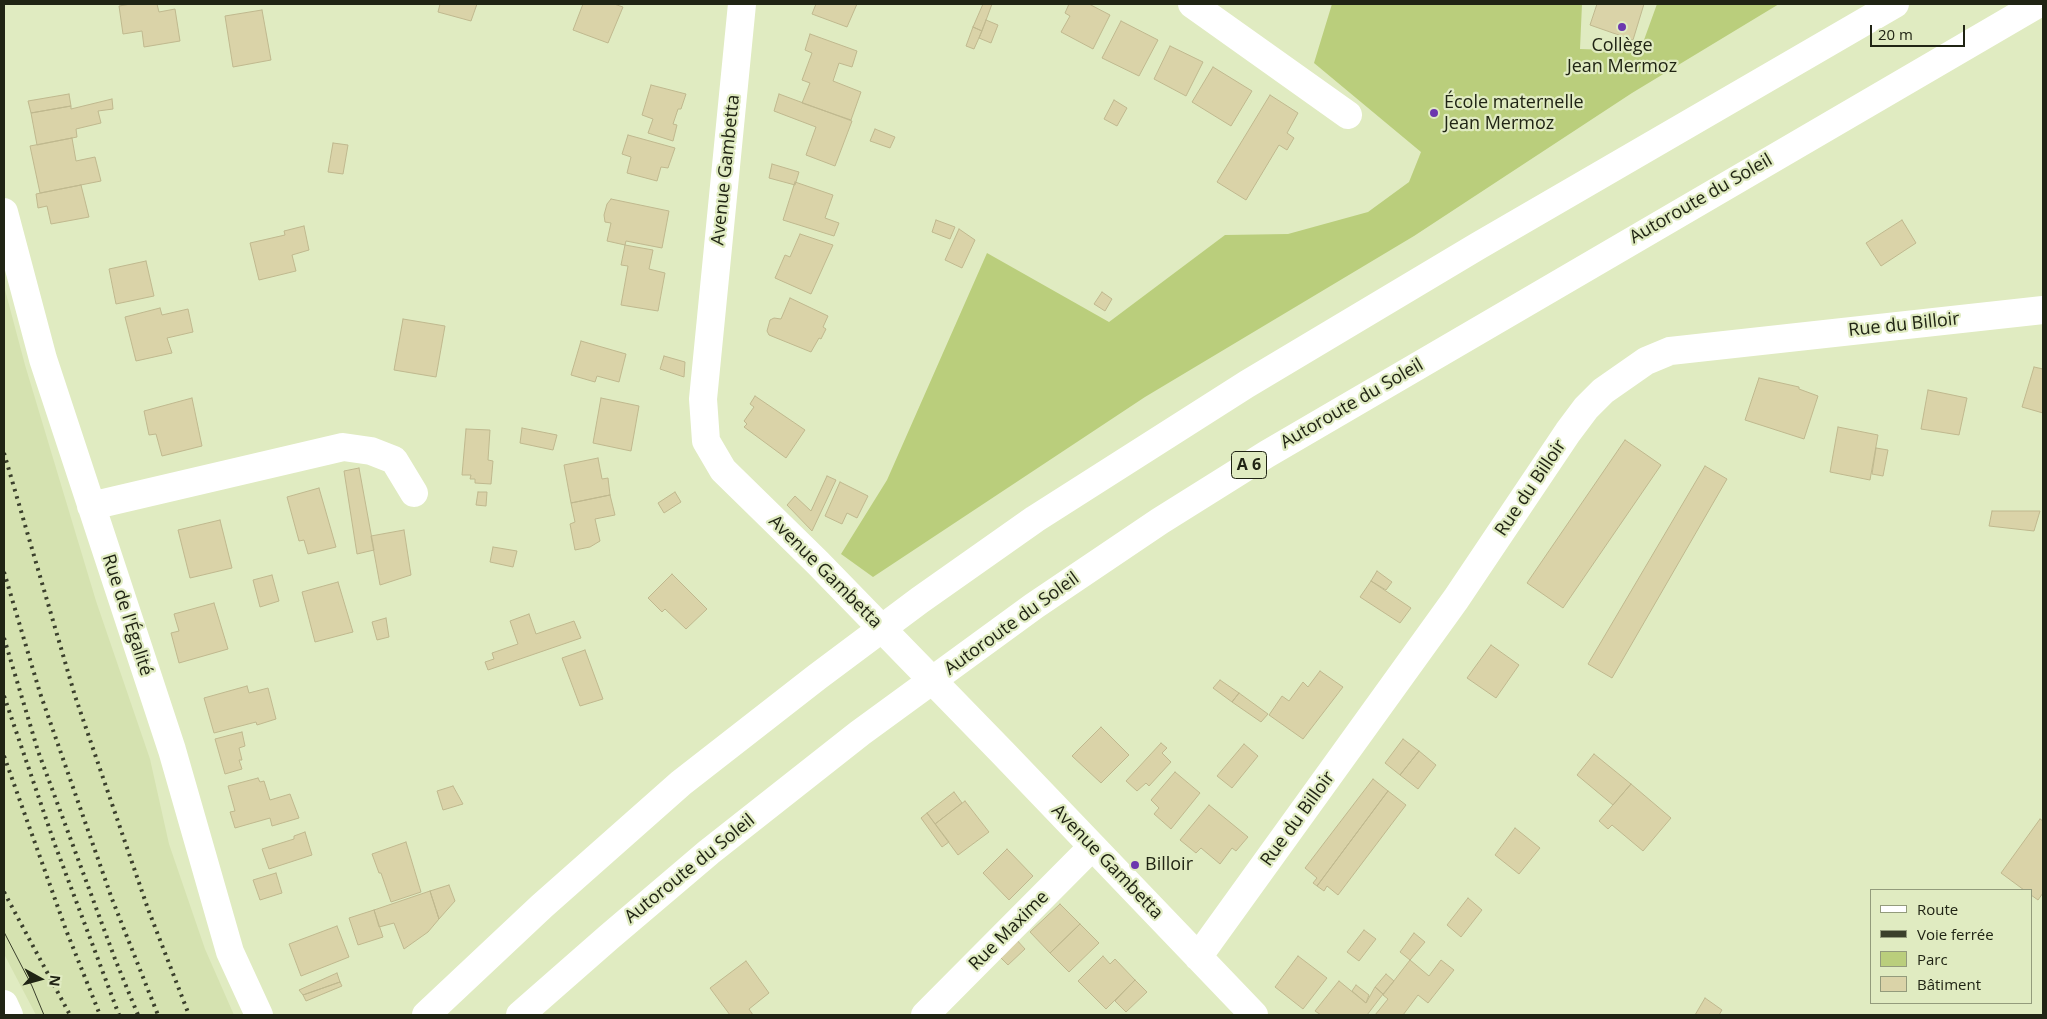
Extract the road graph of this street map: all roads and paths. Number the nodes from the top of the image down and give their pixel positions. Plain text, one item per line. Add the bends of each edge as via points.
1 (742, 4) edge
2 (1192, 4) edge
3 (1895, 4) edge
4 (2038, 4) edge
5 (1348, 115) dead end
6 (4, 212) edge
7 (2043, 310) edge
8 (414, 494) dead end
9 (91, 506) junction
10 (1092, 847) junction
11 (1198, 957) junction
12 (4, 1004) edge
13 (9, 1015) edge
14 (259, 1015) edge
15 (426, 1015) edge
16 (520, 1015) edge
17 (925, 1015) edge
18 (1254, 1015) edge

1 - 10 main road, Avenue Gambetta via 704,399 706,441 723,470 818,563
2 - 5 main road
3 - 15 main road via 1255,379 1035,519 880,629 681,783 542,906
4 - 16 main road, Autoroute du Soleil / A 6 via 1267,454 1160,521 1034,606 860,733 702,858
6 - 9 main road, Rue de l'Égalité via 43,359
7 - 11 main road, Rue du Billoir via 1670,351 1646,361 1604,391 1568,432 1456,599
8 - 9 main road via 394,460 371,451 342,447
9 - 14 main road, Rue de l'Égalité via 172,750 230,952
10 - 11 main road, Avenue Gambetta
10 - 17 main road, Rue Maxime
11 - 18 main road, Avenue Gambetta
12 - 13 main road

